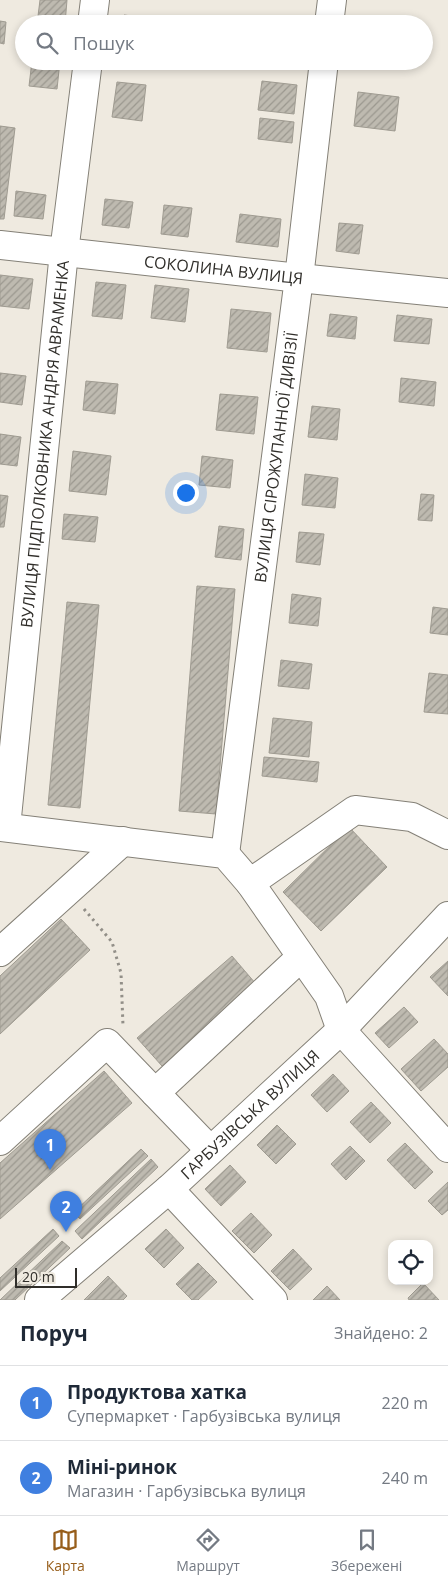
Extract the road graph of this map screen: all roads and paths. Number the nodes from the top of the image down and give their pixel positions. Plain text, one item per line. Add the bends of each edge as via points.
1 (95, 0) edge
2 (332, 0) edge
3 (93, 15) edge
4 (330, 15) edge
5 (87, 70) edge
6 (323, 70) edge
7 (0, 246) edge
8 (64, 252) junction
9 (299, 278) junction
10 (448, 292) edge
11 (3, 827) edge
12 (448, 834) edge
13 (123, 842) junction
14 (225, 854) junction
15 (250, 883) junction
16 (68, 891) junction
17 (448, 916) edge
18 (0, 952) edge
19 (301, 957) junction
20 (341, 1030) junction
21 (125, 1061) junction
22 (155, 1093) junction
23 (0, 1141) edge
24 (448, 1148) edge
25 (210, 1150) junction
26 (168, 1189) junction
27 (39, 1300) edge
28 (273, 1300) edge

1 - 3 street
2 - 4 street
5 - 8 street, ВУЛИЦЯ ПІДПОЛКОВНИКА АНДРІЯ АВРАМЕНКА
6 - 9 street, ВУЛИЦЯ СІРОЖУПАННОЇ ДИВІЗІЇ
7 - 8 street, СОКОЛИНА ВУЛИЦЯ
8 - 9 street, СОКОЛИНА ВУЛИЦЯ
8 - 11 street, ВУЛИЦЯ ПІДПОЛКОВНИКА АНДРІЯ АВРАМЕНКА
9 - 10 street, СОКОЛИНА ВУЛИЦЯ
9 - 14 street, ВУЛИЦЯ СІРОЖУПАННОЇ ДИВІЗІЇ
11 - 13 street
12 - 15 street via 412,816 355,810
13 - 14 street
13 - 16 street
14 - 15 street
15 - 19 street
16 - 18 street
16 - 21 path via 112,942 121,973
17 - 20 street, ГАРБУЗІВСЬКА ВУЛИЦЯ
19 - 20 street via 329,996
19 - 22 street
20 - 24 street
20 - 25 street, ГАРБУЗІВСЬКА ВУЛИЦЯ
21 - 22 street
21 - 23 street via 107,1043
22 - 25 street
25 - 26 street, ГАРБУЗІВСЬКА ВУЛИЦЯ
26 - 27 street, ГАРБУЗІВСЬКА ВУЛИЦЯ
26 - 28 street

